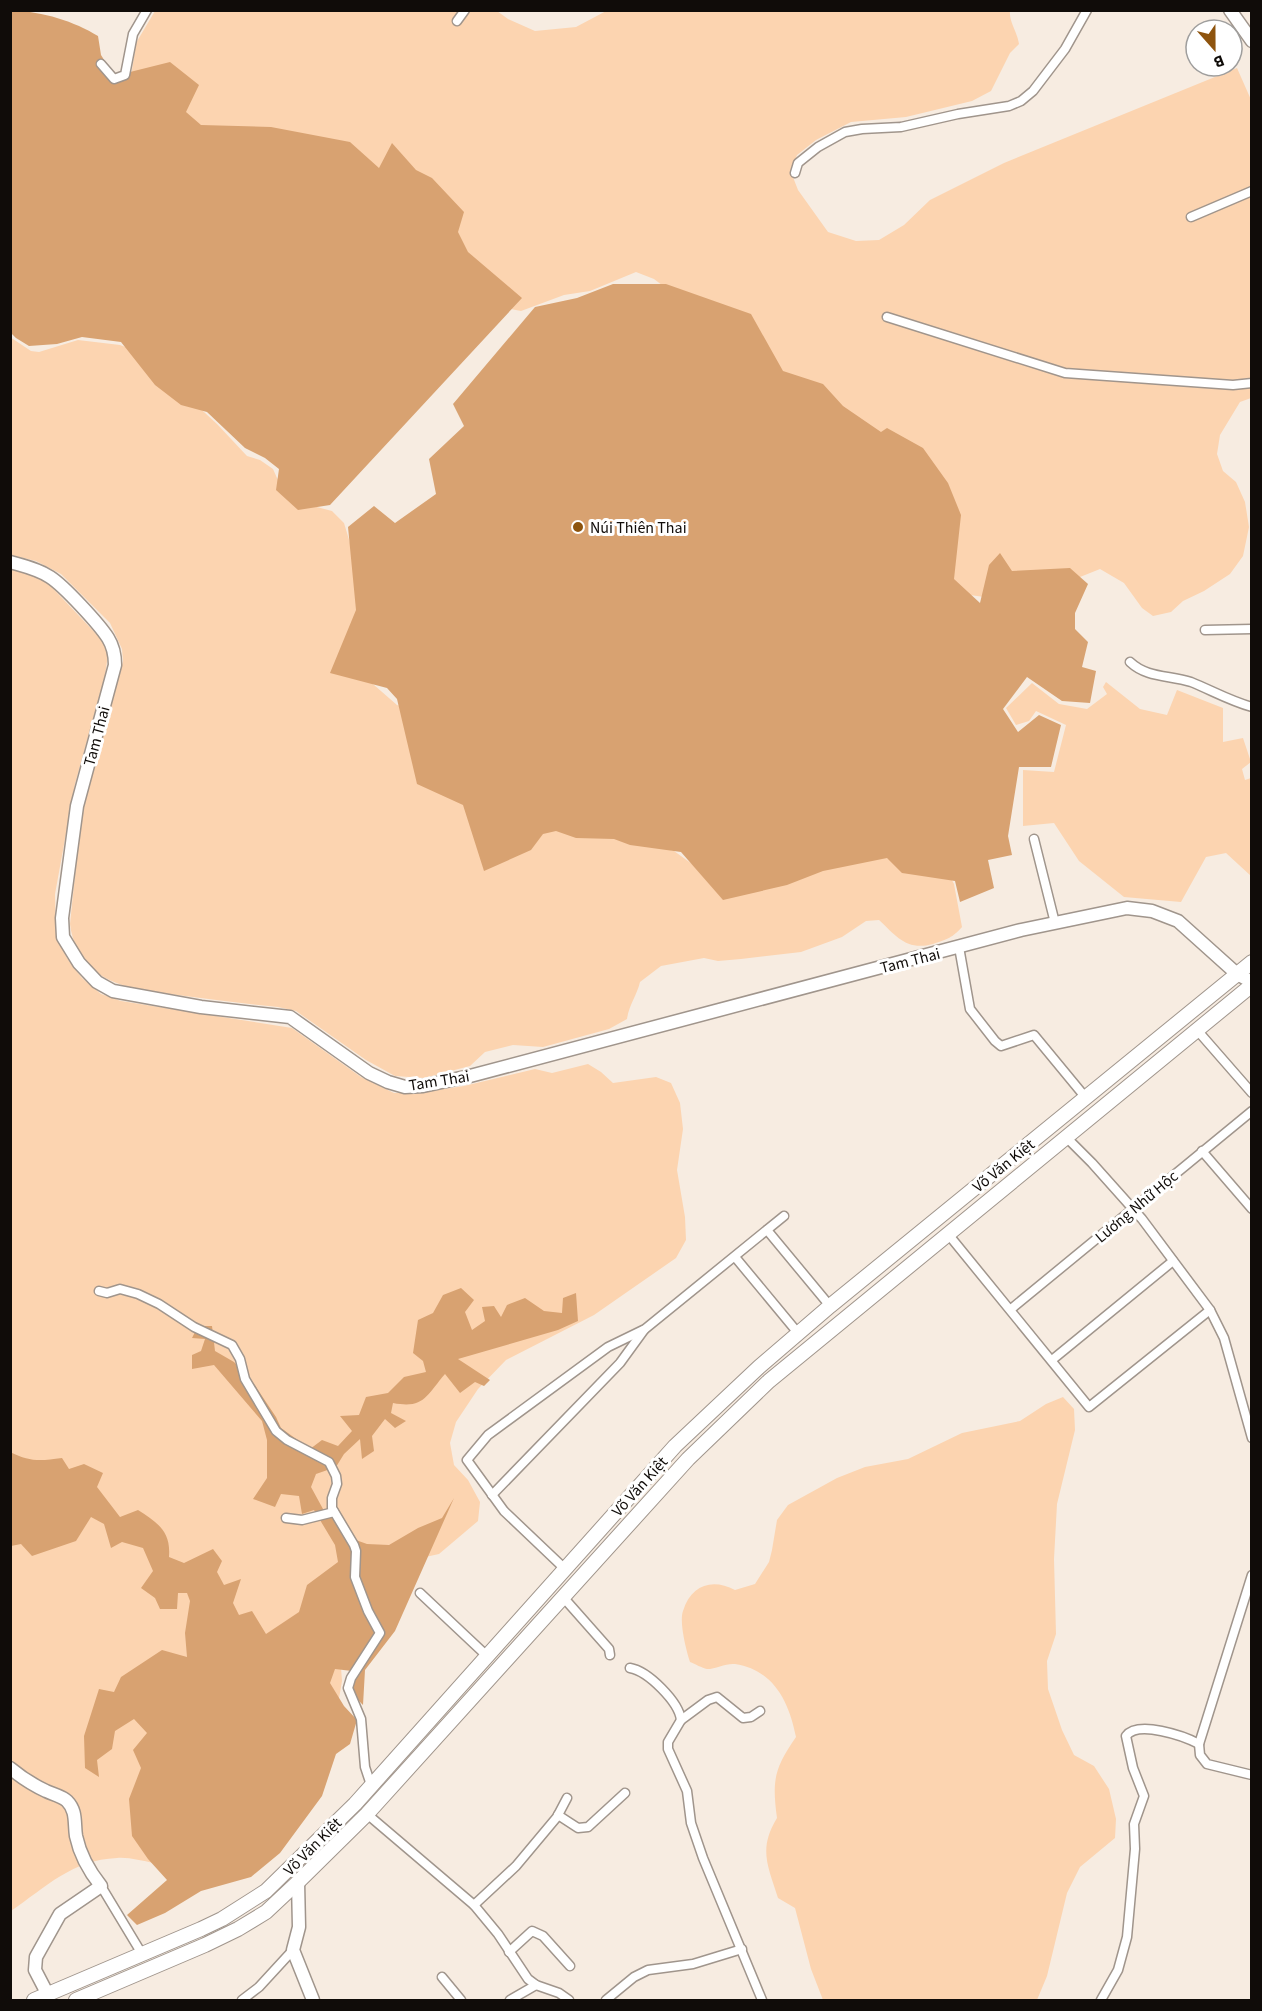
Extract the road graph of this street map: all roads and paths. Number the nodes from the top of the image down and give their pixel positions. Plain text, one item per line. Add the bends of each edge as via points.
1 (147, 10) edge
2 (465, 10) edge
3 (1087, 10) edge
4 (1230, 10) edge
5 (457, 21) dead end
6 (1251, 41) edge
7 (101, 64) dead end
8 (795, 173) dead end
9 (1251, 191) edge
10 (1191, 217) dead end
11 (887, 317) dead end
12 (1251, 382) edge
13 (10, 562) edge
14 (1251, 629) edge
15 (1205, 630) dead end
16 (1130, 662) dead end
17 (1251, 707) edge
18 (1034, 839) dead end
19 (1055, 923) junction
20 (959, 947) junction
21 (1251, 962) edge
22 (1237, 974) junction
23 (1251, 984) edge
24 (1197, 1030) junction
25 (1251, 1093) edge
26 (1086, 1098) junction
27 (1251, 1111) edge
28 (1066, 1137) junction
29 (1202, 1151) junction
30 (1133, 1209) junction
31 (1251, 1209) edge
32 (784, 1216) dead end
33 (767, 1230) junction
34 (948, 1234) junction
35 (735, 1257) junction
36 (1173, 1261) junction
37 (99, 1291) dead end
38 (830, 1306) junction
39 (1011, 1309) junction
40 (1210, 1310) junction
41 (645, 1329) junction
42 (798, 1333) junction
43 (1052, 1360) junction
44 (1251, 1438) edge
45 (675, 1446) junction
46 (688, 1459) junction
47 (492, 1495) junction
48 (334, 1512) junction
49 (286, 1518) dead end
50 (565, 1569) junction
51 (1251, 1575) edge
52 (420, 1593) dead end
53 (563, 1597) junction
54 (520, 1618) junction
55 (534, 1630) junction
56 (610, 1655) dead end
57 (487, 1656) junction
58 (630, 1668) dead end
59 (760, 1711) dead end
60 (681, 1720) junction
61 (1199, 1744) junction
62 (10, 1768) edge
63 (1251, 1776) edge
64 (371, 1785) junction
65 (625, 1793) dead end
66 (567, 1798) dead end
67 (367, 1814) junction
68 (558, 1815) junction
69 (287, 1871) junction
70 (298, 1882) junction
71 (101, 1886) junction
72 (474, 1905) junction
73 (742, 1949) junction
74 (293, 1950) junction
75 (510, 1952) junction
76 (142, 1954) junction
77 (570, 1966) dead end
78 (442, 1977) dead end
79 (536, 1985) junction
80 (49, 1998) edge
81 (34, 2001) edge
82 (76, 2001) edge
83 (242, 2001) edge
84 (313, 2001) edge
85 (461, 2001) edge
86 (510, 2001) edge
87 (569, 2001) edge
88 (606, 2001) edge
89 (762, 2001) edge
90 (1101, 2001) edge

1 - 7 street via 133,34 125,75 114,79
2 - 5 street
3 - 8 street via 1065,49 1021,101 901,127 845,132 804,158
4 - 6 street
9 - 10 street
11 - 12 street via 1065,373 1233,385
13 - 20 street, Tam Thai via 31,567 57,583 103,630 116,656 76,806 62,918 63,937 79,963 97,982 113,991 201,1007 290,1017 369,1073 405,1087 470,1076
14 - 15 street
16 - 17 street via 1146,674 1174,676
18 - 19 street
19 - 20 street, Tam Thai
19 - 22 street, Tam Thai via 1127,908 1152,911 1178,921
20 - 26 street via 970,1009 994,1041 1001,1046 1034,1035
21 - 22 main road, Võ Văn Kiệt
22 - 23 street, Tam Thai
22 - 26 main road, Võ Văn Kiệt
23 - 24 main road, Võ Văn Kiệt
24 - 25 street
24 - 28 main road, Võ Văn Kiệt
26 - 38 main road, Võ Văn Kiệt
27 - 29 street, Lương Nhữ Hộc
28 - 30 street
28 - 34 main road, Võ Văn Kiệt
29 - 30 street, Lương Nhữ Hộc
29 - 31 street
30 - 36 street
30 - 39 street, Lương Nhữ Hộc
32 - 33 street
33 - 35 street
33 - 38 street
34 - 39 street
34 - 46 main road, Võ Văn Kiệt via 769,1381
35 - 41 street
35 - 42 street
36 - 40 street
36 - 43 street
37 - 48 street via 120,1289 138,1294 232,1345 245,1379 276,1431 329,1462 337,1484
38 - 42 main road, Võ Văn Kiệt
39 - 43 street
40 - 43 street via 1089,1407
40 - 44 street via 1224,1338
41 - 47 street via 620,1362
41 - 47 street via 608,1347 488,1435 467,1460
42 - 45 main road, Võ Văn Kiệt
45 - 46 main road
45 - 50 main road, Võ Văn Kiệt
46 - 53 main road, Võ Văn Kiệt
47 - 50 street
48 - 49 street via 302,1520
48 - 64 street via 354,1545 355,1577 380,1633 348,1688 361,1719 364,1767
50 - 54 main road, Võ Văn Kiệt
51 - 61 street
52 - 57 street
53 - 55 main road, Võ Văn Kiệt
53 - 56 street via 609,1649
54 - 55 main road
54 - 57 main road, Võ Văn Kiệt
55 - 67 main road, Võ Văn Kiệt
57 - 64 main road, Võ Văn Kiệt
58 - 60 street via 665,1691
59 - 60 street via 743,1718 717,1697
60 - 73 street via 668,1749 687,1791 691,1823 703,1858
61 - 63 street via 1200,1755 1207,1764
61 - 90 street via 1184,1736 1154,1730 1139,1729 1126,1736 1144,1796 1135,1818 1127,1937 1118,1970
62 - 71 street via 26,1781 66,1800 76,1818 82,1857
64 - 69 main road, Võ Văn Kiệt
65 - 68 street via 588,1827 578,1828
66 - 68 street
67 - 70 main road, Võ Văn Kiệt
67 - 72 street
68 - 72 street via 509,1874
69 - 70 main road
69 - 76 main road, Võ Văn Kiệt via 266,1891 229,1915
70 - 74 street via 299,1927
70 - 82 main road, Võ Văn Kiệt via 266,1912 238,1929
71 - 76 street
71 - 80 street via 60,1914 36,1957 35,1970
72 - 75 street
73 - 88 street via 706,1961 648,1970
73 - 89 street
74 - 83 street
74 - 84 street
75 - 77 street via 532,1931 543,1936
75 - 79 street
76 - 80 main road, Võ Văn Kiệt
78 - 85 street
79 - 86 street
79 - 87 street
80 - 81 main road, Võ Văn Kiệt

